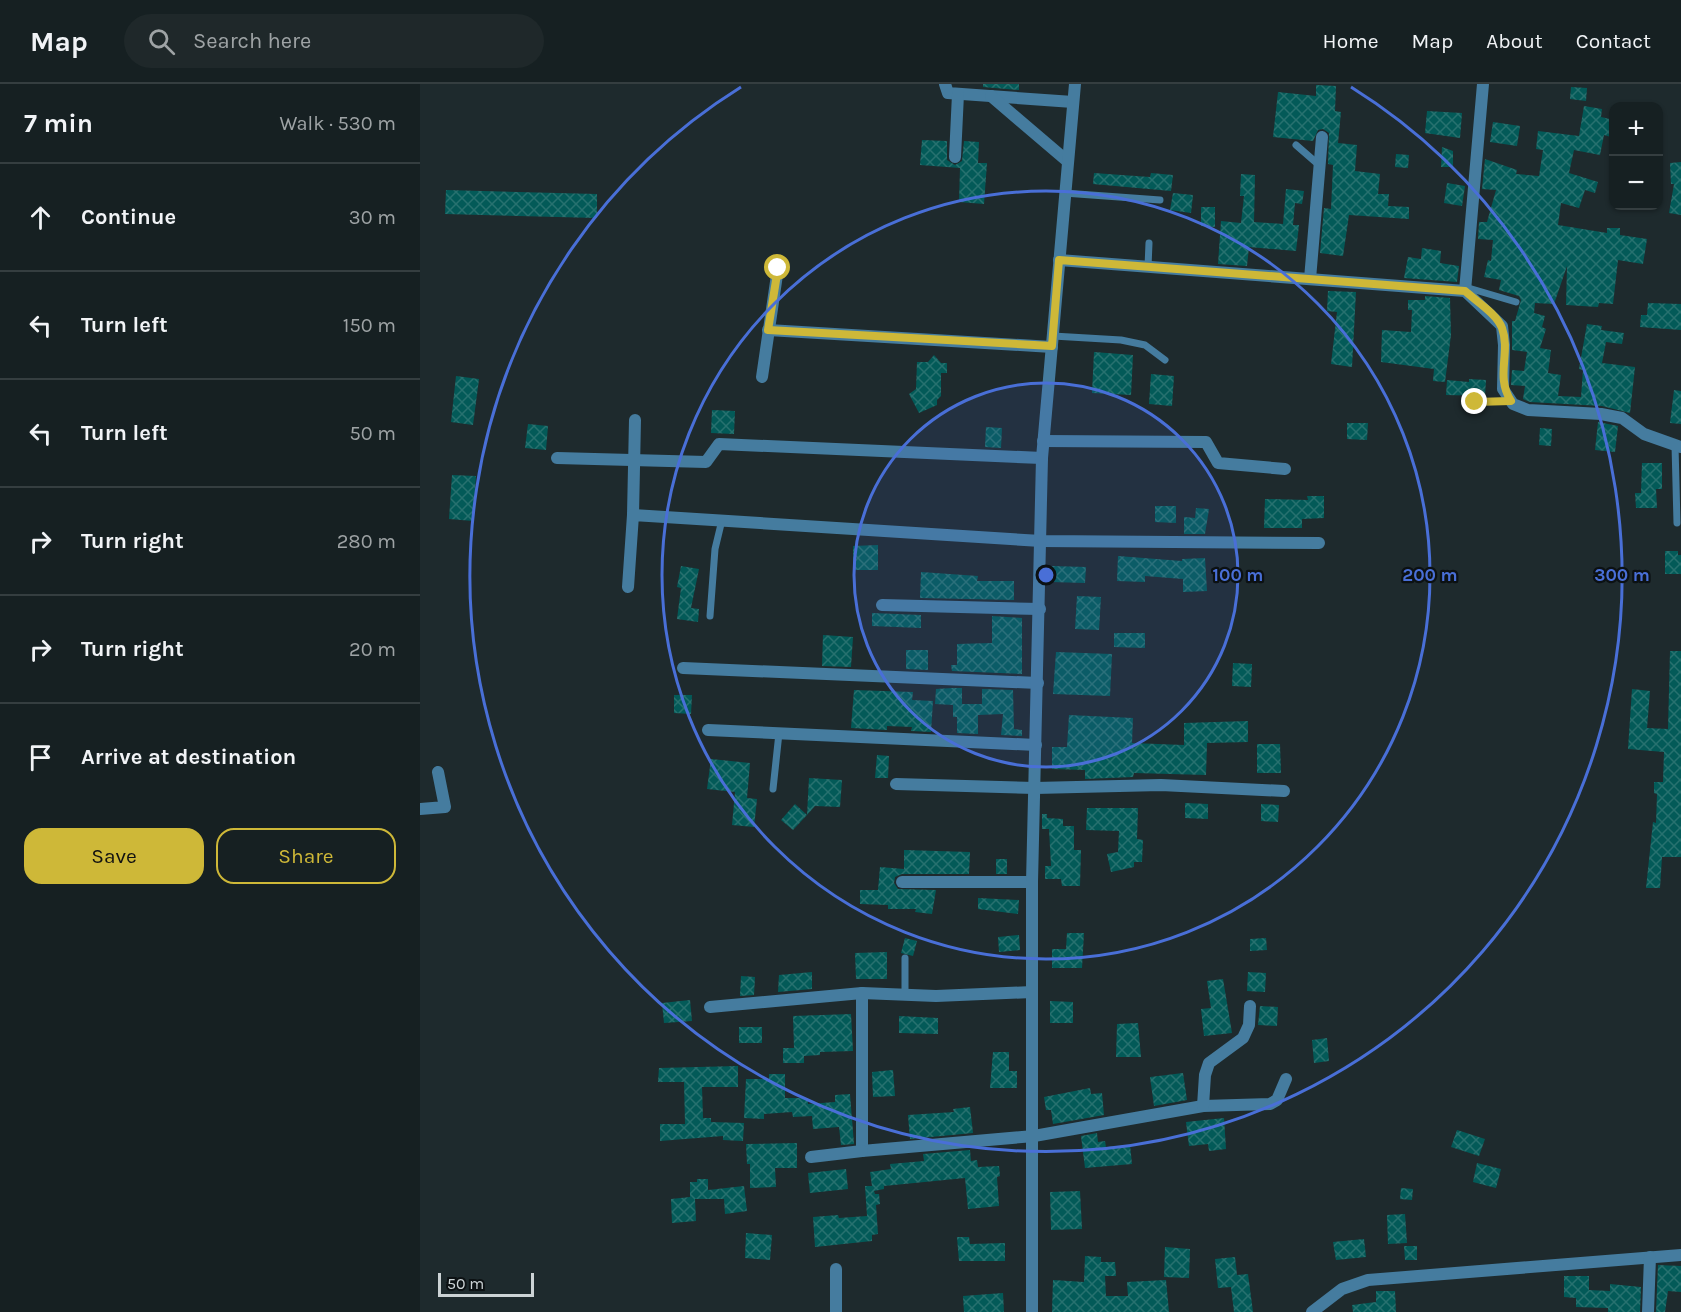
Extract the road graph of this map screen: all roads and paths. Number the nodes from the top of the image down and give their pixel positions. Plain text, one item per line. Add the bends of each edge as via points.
1 (945, 84) edge
2 (1075, 84) edge
3 (1483, 84) edge
4 (958, 94) junction
5 (991, 96) junction
6 (1072, 102) junction
7 (1322, 137) dead end
8 (1296, 145) dead end
9 (955, 157) dead end
10 (1066, 159) junction
11 (1318, 165) junction
12 (1064, 193) junction
13 (1160, 200) dead end
14 (1149, 243) dead end
15 (1059, 260) junction
16 (1148, 267) junction
17 (778, 268) dead end
18 (1310, 279) junction
19 (1465, 289) junction
20 (1516, 302) dead end
21 (768, 330) junction
22 (1052, 341) junction
23 (1165, 360) dead end
24 (762, 377) dead end
25 (1511, 401) junction
26 (1475, 402) dead end
27 (635, 420) dead end
28 (1043, 441) junction
29 (1678, 446) edge
30 (557, 458) dead end
31 (1042, 458) junction
32 (634, 461) junction
33 (1285, 469) dead end
34 (633, 515) junction
35 (722, 520) junction
36 (1677, 523) dead end
37 (1041, 540) junction
38 (1319, 543) dead end
39 (628, 587) dead end
40 (882, 605) dead end
41 (1040, 609) junction
42 (710, 616) dead end
43 (683, 668) dead end
44 (1038, 683) junction
45 (708, 730) dead end
46 (779, 733) junction
47 (1036, 745) junction
48 (438, 772) dead end
49 (896, 784) dead end
50 (1035, 788) junction
51 (773, 789) dead end
52 (1284, 791) dead end
53 (420, 809) edge
54 (902, 882) dead end
55 (1032, 882) junction
56 (905, 958) dead end
57 (1032, 992) junction
58 (862, 993) junction
59 (905, 994) junction
60 (1250, 1006) dead end
61 (710, 1007) dead end
62 (1286, 1079) dead end
63 (1203, 1106) junction
64 (1034, 1136) junction
65 (862, 1151) junction
66 (811, 1157) dead end
67 (1681, 1255) edge
68 (1650, 1257) junction
69 (836, 1269) dead end
70 (836, 1312) edge
71 (1032, 1312) edge
72 (1312, 1312) edge
73 (1648, 1312) edge

1 - 4 street via 948,93
2 - 6 street
3 - 19 street
4 - 5 street
4 - 9 street
5 - 6 street
5 - 10 street
6 - 10 street
7 - 11 street
8 - 11 lane
10 - 12 street
11 - 18 street
12 - 13 lane
12 - 15 street
14 - 16 lane
15 - 16 street
15 - 22 street
16 - 18 street
17 - 21 street
18 - 19 street
19 - 20 lane
19 - 25 street via 1502,326 1503,389
21 - 22 street
21 - 24 street
22 - 23 lane via 1122,340 1145,345
22 - 28 street
25 - 26 lane
25 - 29 street via 1528,410 1622,418 1644,434
27 - 32 street
28 - 31 street
28 - 33 street via 1206,442 1218,464
29 - 36 lane
30 - 32 street
31 - 32 street via 719,444 706,462
31 - 37 street
32 - 34 street
34 - 35 street
34 - 39 street
35 - 37 street
35 - 42 lane via 715,549
37 - 38 street
37 - 41 street
40 - 41 street
41 - 44 street
43 - 44 street
44 - 47 street
45 - 46 street
46 - 47 street
46 - 51 lane
47 - 50 street
48 - 53 street via 446,807
49 - 50 street
50 - 52 street via 1161,785
50 - 55 street
54 - 55 street
55 - 57 street
56 - 59 lane
57 - 59 street
57 - 64 street
58 - 59 street
58 - 61 street
58 - 65 street
60 - 63 street via 1249,1025 1243,1038 1209,1062
62 - 63 street via 1277,1100 1270,1104
63 - 64 street
64 - 65 street
64 - 71 street
65 - 66 street
67 - 68 street
68 - 72 street via 1368,1280 1342,1289
68 - 73 street
69 - 70 street

